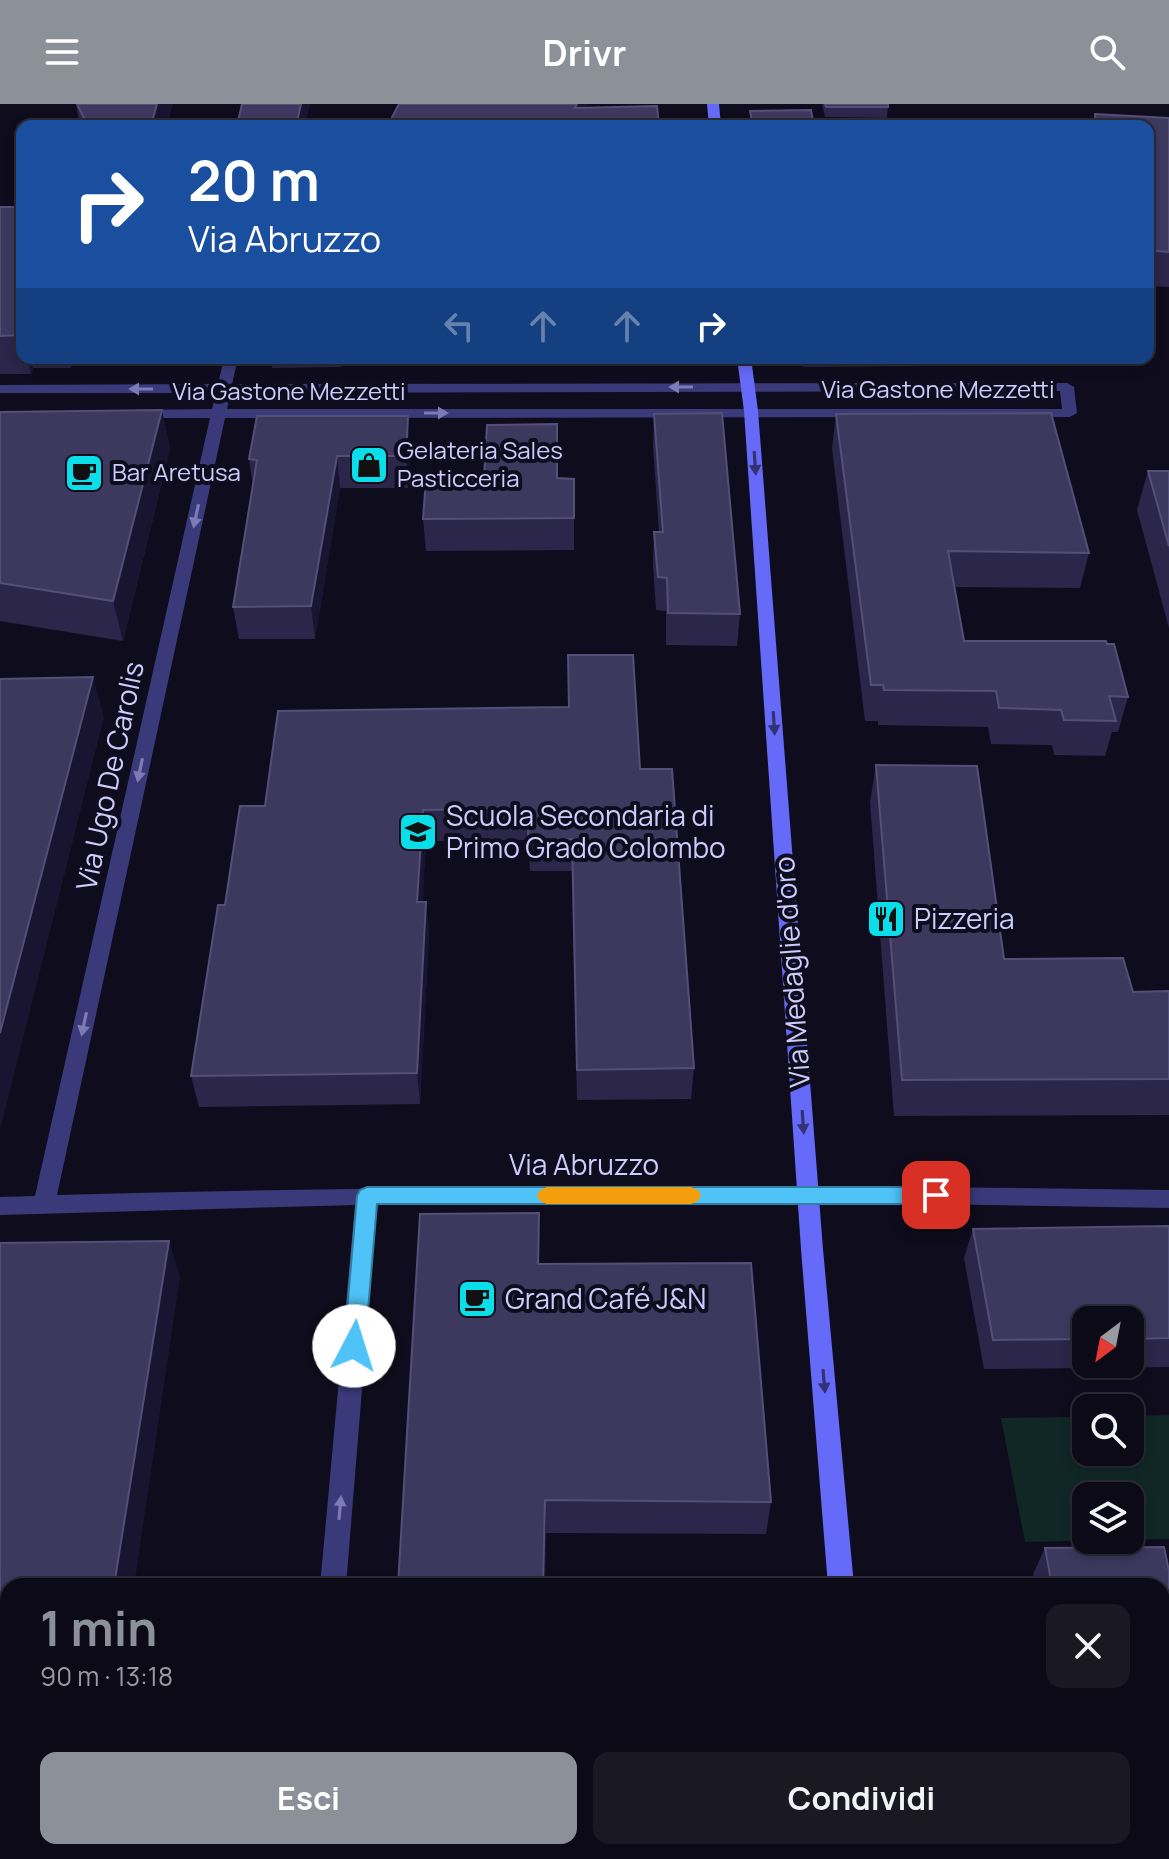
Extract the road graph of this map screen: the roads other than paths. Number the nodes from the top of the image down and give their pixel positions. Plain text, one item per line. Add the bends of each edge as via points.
1 (230, 364) edge
2 (745, 364) edge
3 (748, 387) junction
4 (0, 389) edge
5 (224, 389) junction
6 (751, 411) junction
7 (125, 414) edge
8 (218, 414) junction
9 (809, 1193) junction
10 (367, 1196) junction
11 (1169, 1199) edge
12 (44, 1205) junction
13 (0, 1206) edge
14 (334, 1578) edge
15 (840, 1578) edge

1 - 5 street, Via Ugo De Carolis
2 - 3 main road, Via Medaglie d'oro
3 -> 5 street, Via Gastone Mezzetti
3 - 6 main road, Via Medaglie d'oro
3 - 6 street, Via Gastone Mezzetti via 1067,387 1070,413
5 -> 4 street, Via Gastone Mezzetti
5 - 8 street, Via Ugo De Carolis
8 -> 6 street, Via Gastone Mezzetti
6 -> 9 main road, Via Medaglie d'oro
7 - 8 street, Via Gastone Mezzetti
8 -> 12 street, Via Ugo De Carolis
9 - 10 street, Via Abruzzo
9 - 11 street, Via Abruzzo
9 -> 15 main road, Via Medaglie d'oro
10 - 12 street, Via Abruzzo
14 -> 10 street
12 - 13 street, Via Abruzzo

